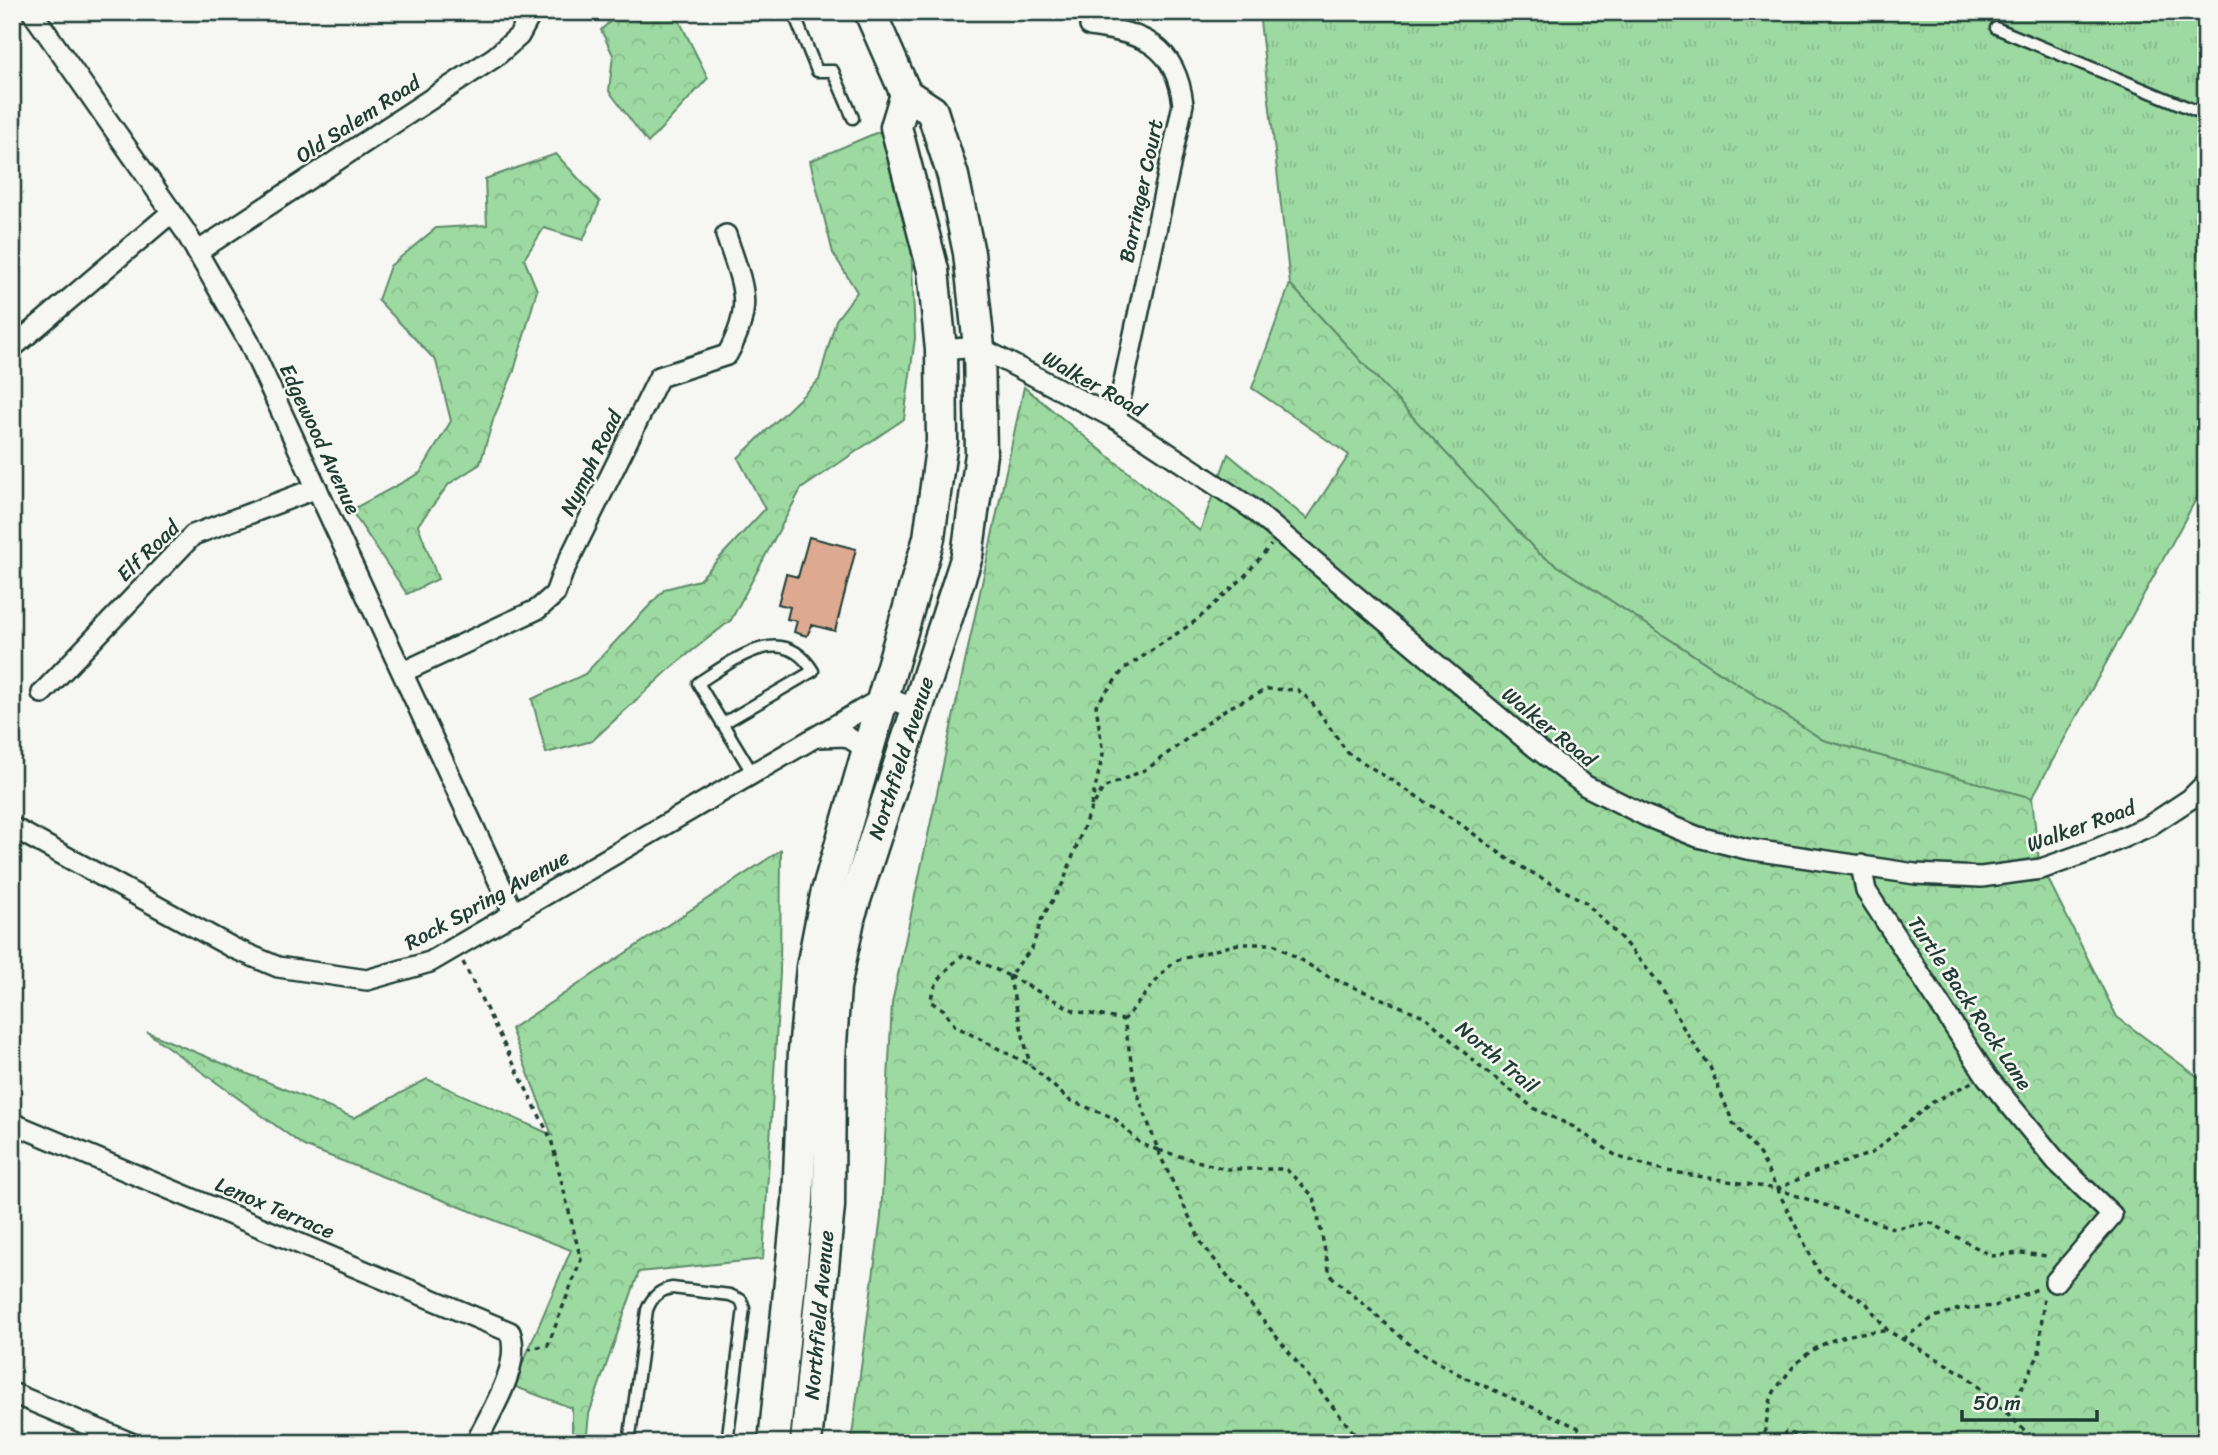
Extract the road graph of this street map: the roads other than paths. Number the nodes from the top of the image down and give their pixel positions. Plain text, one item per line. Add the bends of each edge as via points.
1 (32, 12) edge
2 (532, 12) edge
3 (810, 12) edge
4 (870, 12) edge
5 (1090, 26) dead end
6 (1996, 28) dead end
7 (906, 94) junction
8 (2206, 115) edge
9 (853, 118) dead end
10 (172, 212) junction
11 (726, 235) dead end
12 (197, 252) junction
13 (12, 348) edge
14 (979, 348) junction
15 (941, 350) junction
16 (1116, 419) junction
17 (317, 488) junction
18 (403, 672) junction
19 (42, 693) dead end
20 (884, 697) junction
21 (918, 709) junction
22 (722, 724) junction
23 (817, 737) junction
24 (869, 751) junction
25 (753, 775) junction
26 (2206, 783) edge
27 (12, 827) edge
28 (1861, 865) junction
29 (514, 914) junction
30 (12, 1124) edge
31 (2050, 1284) road end
32 (12, 1393) edge
33 (131, 1443) edge
34 (476, 1443) edge
35 (629, 1443) edge
36 (727, 1443) edge
37 (774, 1443) edge
38 (806, 1443) edge

1 - 10 street, Edgewood Avenue
2 - 12 street, Old Salem Road via 519,36 495,57
3 - 9 lane via 796,19 817,71 833,71
4 - 7 main road, Northfield Avenue
5 - 16 street, Barringer Court via 1127,31 1158,48 1176,75 1183,104
6 - 8 lane
7 - 14 main road, Northfield Avenue via 932,111 953,176 969,253
7 - 15 main road, Northfield Avenue via 896,127 933,270
10 - 12 street, Edgewood Avenue
10 - 13 street
11 - 18 street, Nymph Road via 747,301 737,337 727,355 659,377 555,594 538,609
12 - 17 street, Edgewood Avenue via 249,342
14 - 15 street
14 - 16 street, Walker Road
14 - 21 main road, Northfield Avenue via 981,454 967,556
15 - 20 main road, Northfield Avenue via 942,441 929,538
16 - 28 street, Walker Road via 1261,516 1586,786 1698,837 1747,849
17 - 18 street, Edgewood Avenue
17 - 19 street, Elf Road via 193,535
18 - 29 street, Edgewood Avenue
20 - 21 street
20 - 23 street, Rock Spring Avenue
20 - 24 main road, Northfield Avenue
21 - 38 main road, Northfield Avenue via 850,915 835,987 829,1206
22 - 22 lane via 698,683 757,647 782,648 807,660 813,671
22 - 25 lane
23 - 24 street via 846,736
23 - 25 street, Rock Spring Avenue
24 - 37 main road, Northfield Avenue via 826,895 812,967 798,1201
25 - 29 street, Rock Spring Avenue
26 - 28 street, Walker Road via 2149,825 2040,869 1981,877 1915,874
27 - 29 street, Rock Spring Avenue via 233,948 278,967 367,980 430,962
28 - 31 street, Turtle Back Rock Lane via 1866,891 1987,1077 2057,1163 2112,1215
30 - 34 street, Lenox Terrace via 510,1332 512,1365
32 - 33 street
35 - 36 lane via 648,1310 656,1295 672,1288 730,1295 741,1300 744,1308

